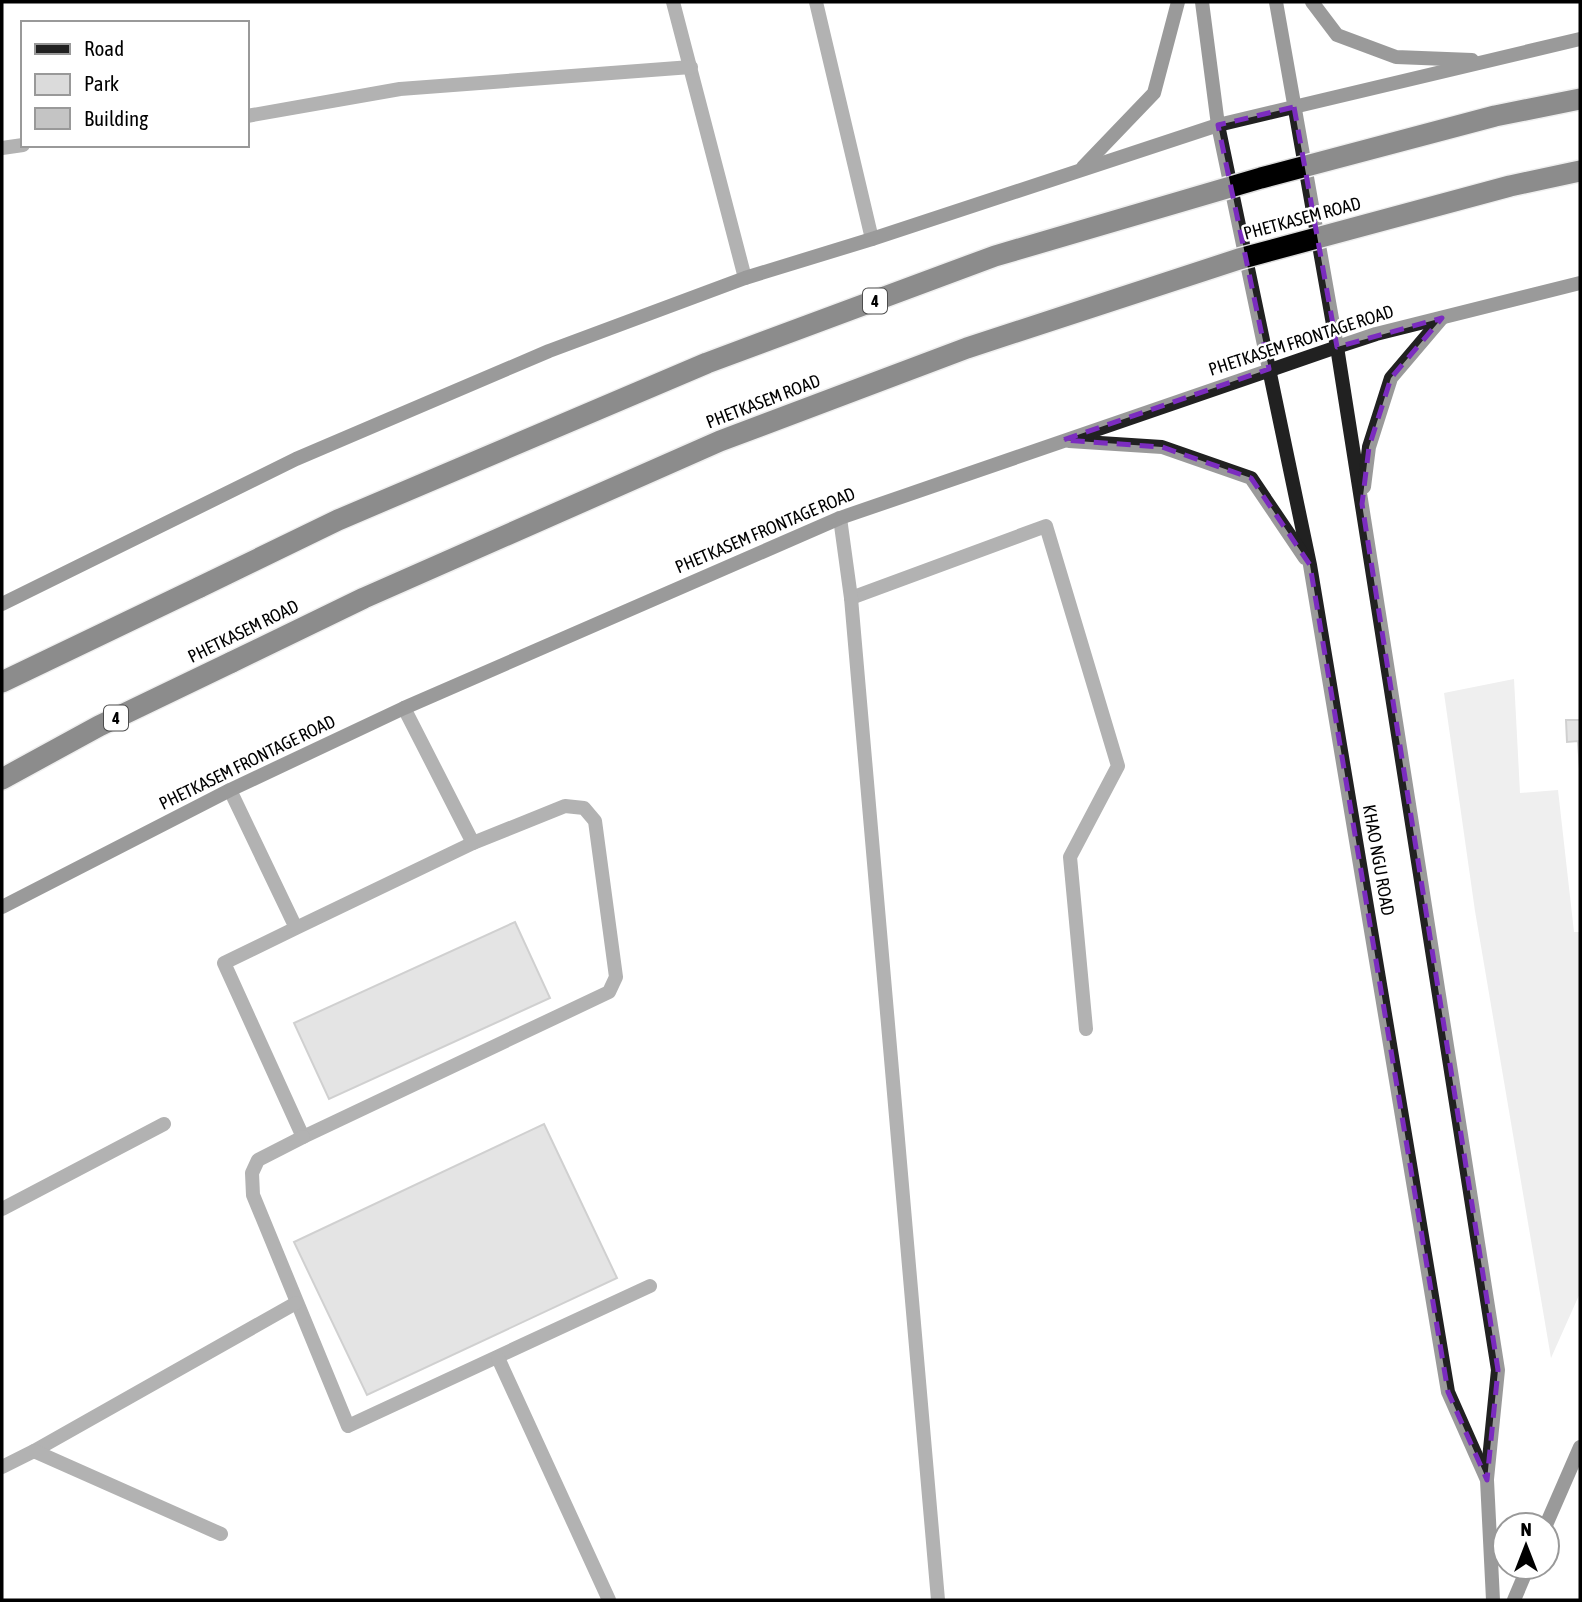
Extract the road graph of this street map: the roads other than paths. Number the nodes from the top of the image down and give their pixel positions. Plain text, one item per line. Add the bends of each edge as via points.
1 (673, 2) edge
2 (816, 2) edge
3 (1178, 2) edge
4 (1202, 2) edge
5 (1276, 2) edge
6 (1312, 2) edge
7 (1580, 39) edge
8 (1490, 60) junction
9 (691, 67) junction
10 (1580, 99) edge
11 (1294, 107) junction
12 (248, 116) edge
13 (1218, 125) junction
14 (21, 145) edge
15 (2, 148) edge
16 (1082, 168) junction
17 (1580, 171) edge
18 (872, 239) junction
19 (745, 278) junction
20 (1580, 284) edge
21 (1442, 318) junction
22 (1337, 347) junction
23 (1269, 369) junction
24 (1063, 440) junction
25 (1362, 504) junction
26 (840, 517) junction
27 (1310, 565) junction
28 (851, 598) junction
29 (2, 604) edge
30 (2, 682) edge
31 (404, 708) junction
32 (2, 779) edge
33 (230, 790) junction
34 (473, 843) junction
35 (2, 907) edge
36 (296, 928) junction
37 (1086, 1029) dead end
38 (164, 1124) dead end
39 (303, 1137) junction
40 (2, 1209) edge
41 (650, 1286) dead end
42 (296, 1303) junction
43 (498, 1358) junction
44 (1580, 1447) edge
45 (34, 1451) junction
46 (2, 1467) edge
47 (1487, 1480) junction
48 (1552, 1511) edge
49 (222, 1534) dead end
50 (1522, 1581) edge
51 (608, 1600) edge
52 (938, 1600) edge
53 (1493, 1600) edge
54 (1514, 1600) edge

1 - 9 street
2 - 18 street
3 - 16 main road via 1154,93
4 - 13 main road, KHAO NGU ROAD
5 - 11 main road
6 - 8 main road via 1338,35 1396,57
7 - 8 main road
8 - 11 main road
9 - 12 street via 400,89
9 - 19 street
10 - 30 highway, 4, bridge via 1495,116 1274,175 995,256 707,363 338,520
11 - 13 main road
11 - 22 main road
13 - 16 main road
13 - 23 main road, KHAO NGU ROAD
14 - 15 street
16 - 18 main road
17 - 32 highway, PHETKASEM ROAD / 4, bridge via 1239,259 967,348 720,441 365,598 99,726
18 - 19 main road
19 - 29 main road via 550,351 296,459
20 - 21 main road, PHETKASEM FRONTAGE ROAD
21 - 22 main road, PHETKASEM FRONTAGE ROAD
21 - 25 main road via 1391,379 1369,447
22 - 23 main road, PHETKASEM FRONTAGE ROAD
22 - 25 main road
23 - 24 main road, PHETKASEM FRONTAGE ROAD
23 - 27 main road, KHAO NGU ROAD
24 - 26 main road, PHETKASEM FRONTAGE ROAD
24 - 27 main road via 1162,447 1251,478
25 - 47 main road via 1498,1370
26 - 28 street
26 - 31 main road, PHETKASEM FRONTAGE ROAD
27 - 47 main road, KHAO NGU ROAD via 1448,1392
28 - 37 street via 1046,526 1118,766 1070,857
28 - 52 street
31 - 33 main road, PHETKASEM FRONTAGE ROAD
31 - 34 street
33 - 35 main road, PHETKASEM FRONTAGE ROAD
33 - 36 street
34 - 36 street
34 - 39 street via 565,806 584,808 595,821 614,985 609,992
36 - 39 street via 224,963
38 - 40 street
39 - 42 street via 258,1160 252,1173 253,1195
41 - 43 street
42 - 43 street via 348,1426
42 - 45 street
43 - 51 street
44 - 48 main road
45 - 46 street
45 - 49 street
47 - 53 main road, KHAO NGU ROAD
50 - 54 main road

